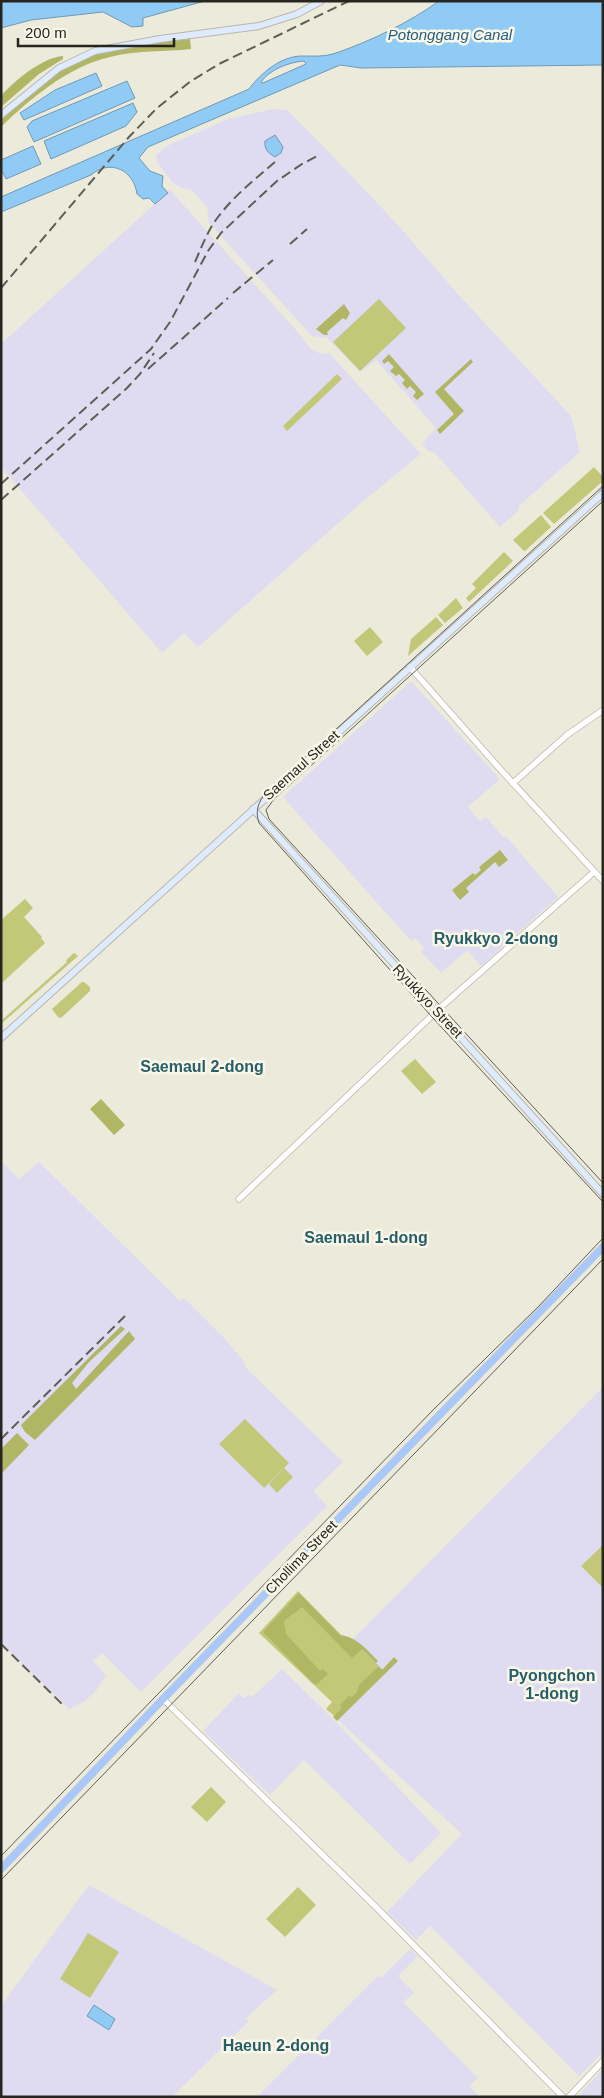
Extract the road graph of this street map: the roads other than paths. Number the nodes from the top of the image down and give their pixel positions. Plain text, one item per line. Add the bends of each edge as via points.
1 (321, 1) edge
2 (1, 115) edge
3 (603, 493) edge
4 (410, 667) junction
5 (603, 710) edge
6 (513, 783) junction
7 (252, 809) junction
8 (594, 872) junction
9 (603, 881) edge
10 (437, 1011) junction
11 (1, 1038) edge
12 (603, 1194) edge
13 (239, 1199) dead end
14 (603, 1246) edge
15 (163, 1699) junction
16 (1, 1869) edge
17 (603, 2062) edge
18 (562, 2097) edge
19 (569, 2097) edge

1 - 2 main road via 259,26 94,51 59,68
3 - 4 main road, Saemaul Street
4 - 6 street
4 - 7 main road, Saemaul Street
5 - 6 street via 567,735
6 - 8 street
7 - 10 main road, Ryukkyo Street
7 - 11 main road, Saemaul Street
8 - 9 street
8 - 10 street
10 - 12 main road, Ryukkyo Street
10 - 13 street
14 - 15 highway, Chollima Street
15 - 16 highway, Chollima Street
15 - 18 street via 375,1906
17 - 19 street

